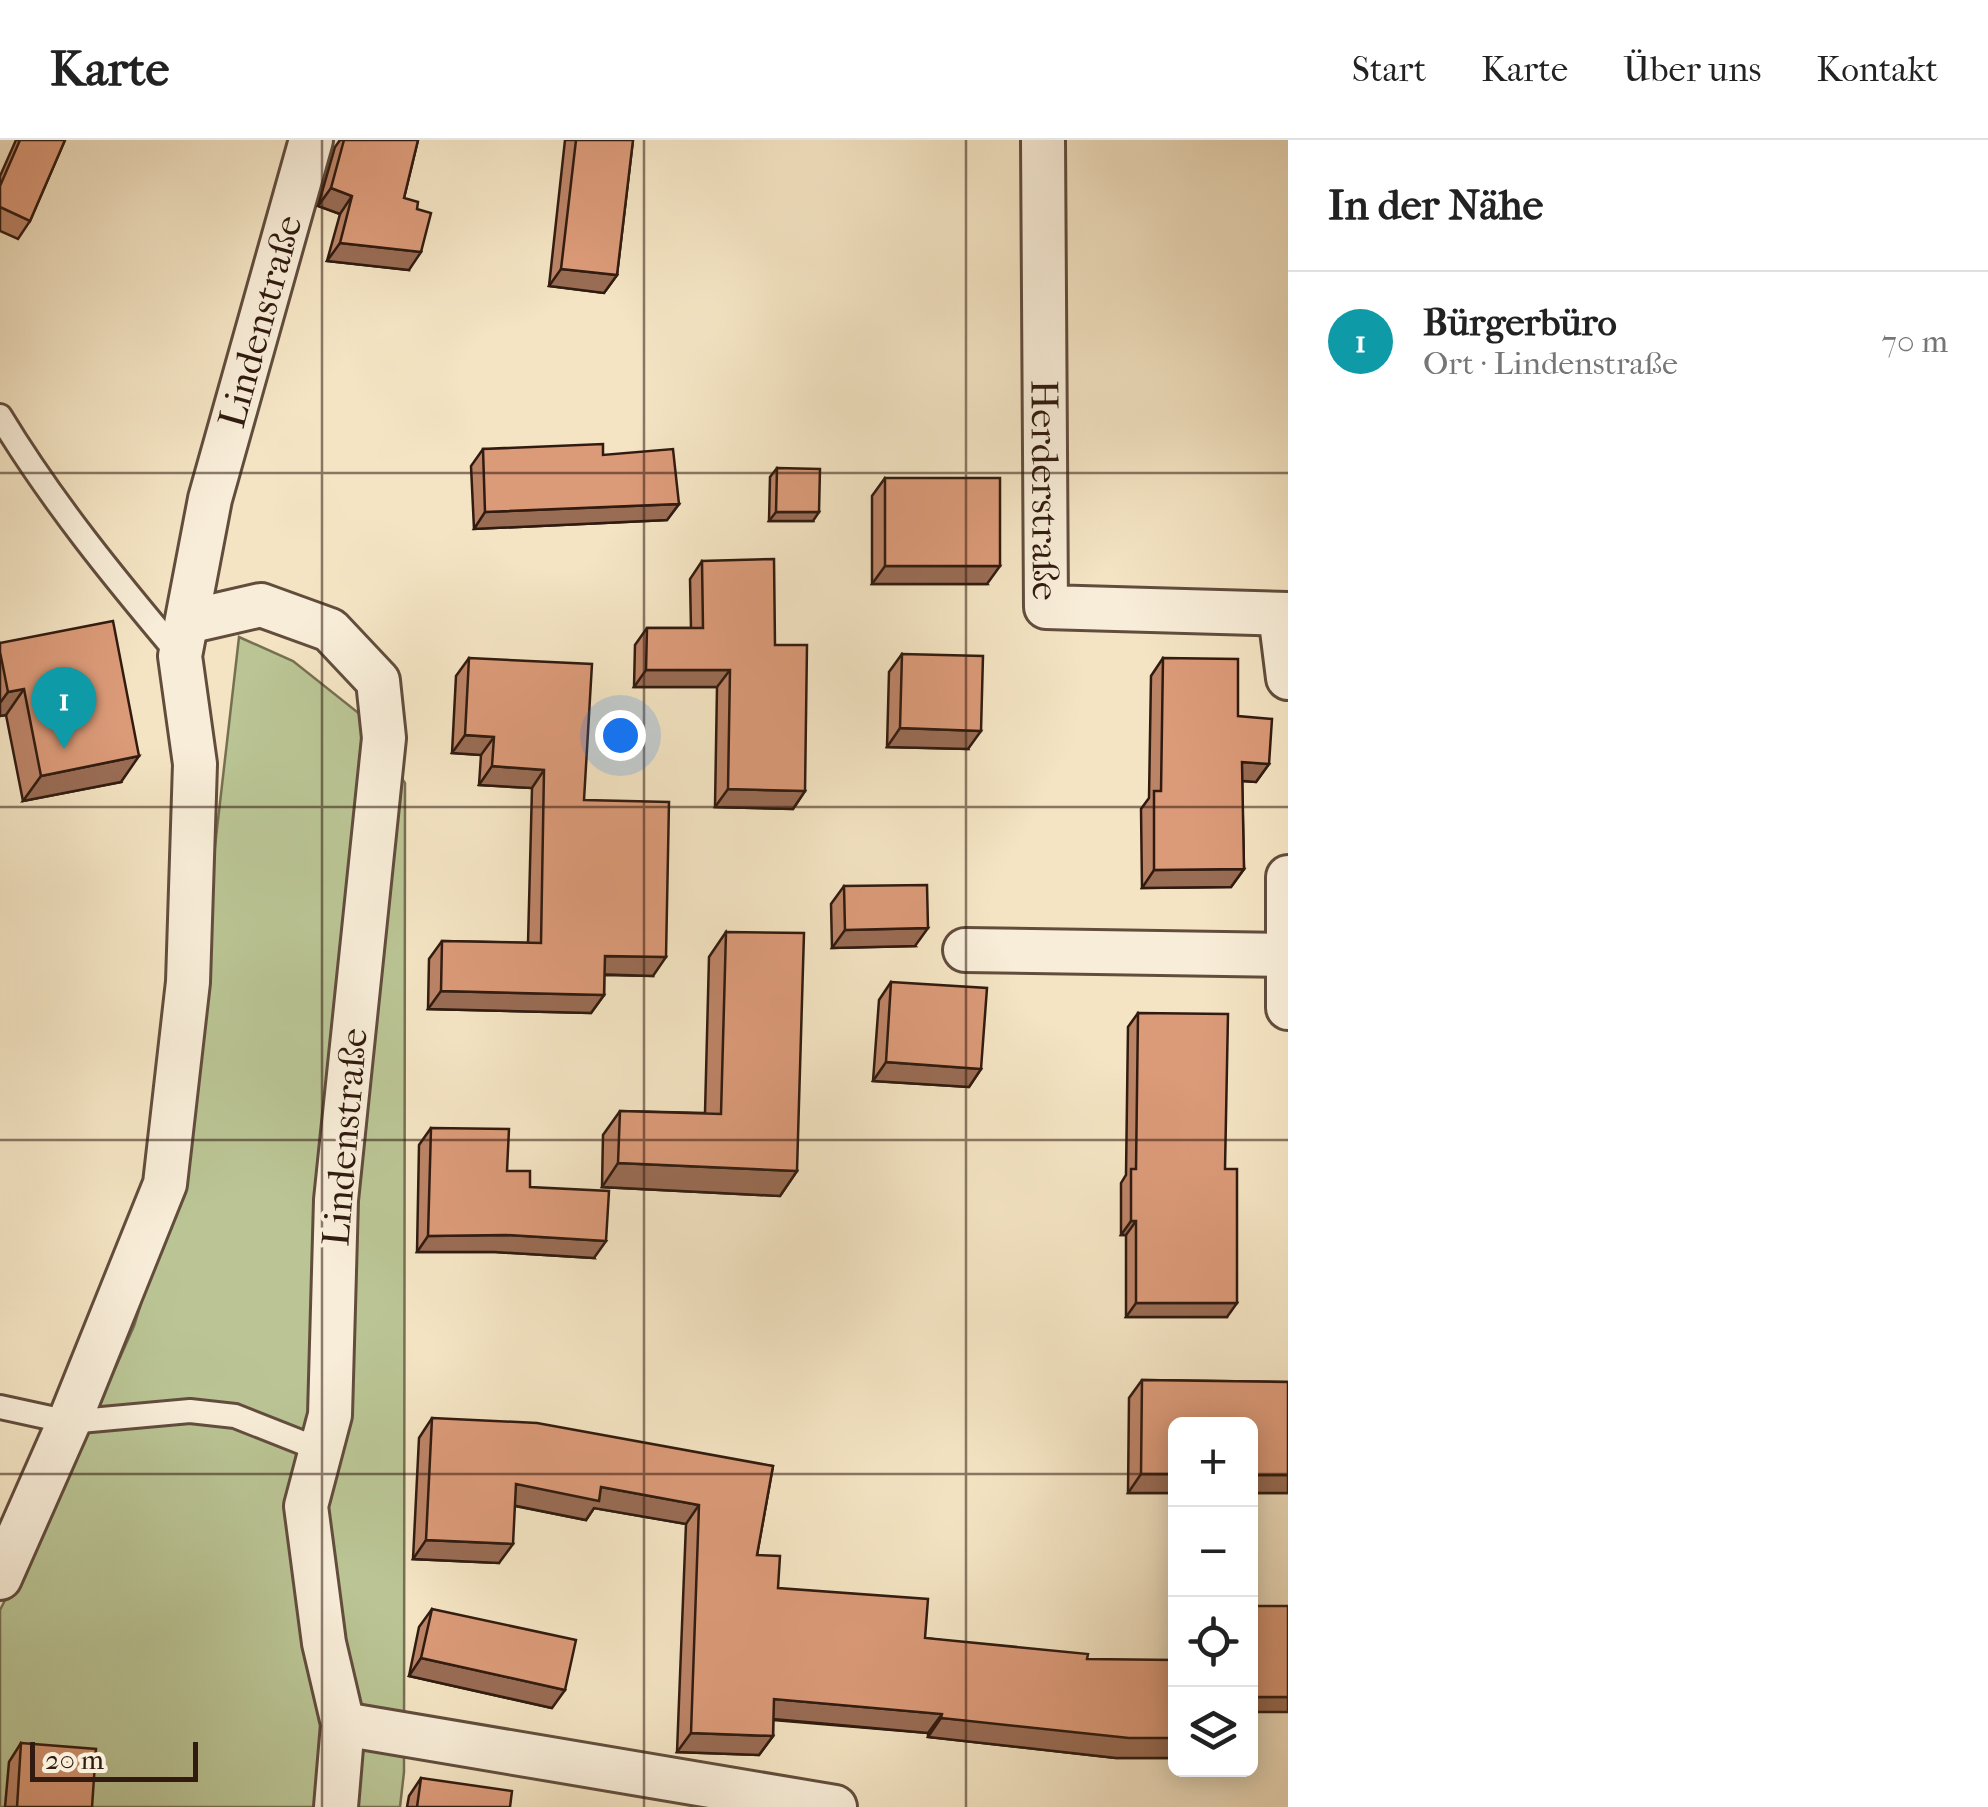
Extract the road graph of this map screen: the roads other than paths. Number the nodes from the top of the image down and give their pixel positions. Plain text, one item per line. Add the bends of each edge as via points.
1 (311, 140) edge
2 (1043, 140) edge
3 (0, 416) edge
4 (1284, 614) edge
5 (184, 639) junction
6 (1288, 678) edge
7 (1288, 876) edge
8 (964, 950) dead end
9 (1287, 955) edge
10 (1288, 1008) edge
11 (0, 1407) edge
12 (69, 1422) junction
13 (321, 1450) junction
14 (0, 1578) edge
15 (343, 1724) junction
16 (336, 1807) edge
17 (835, 1807) edge

1 - 5 street, Lindenstraße via 210,499
2 - 4 street, Herderstraße via 1046,607
3 - 5 lane via 118,583
4 - 6 street, Herderstraße
5 - 12 street, Lindenstraße via 195,764 188,982 165,1184
5 - 13 street, Lindenstraße via 261,604 330,630 378,681 384,738 336,1200 330,1414
7 - 9 street
8 - 9 street
9 - 10 street
11 - 12 lane
12 - 13 lane via 190,1411 235,1416
12 - 14 street, Lindenstraße
13 - 15 street, Lindenstraße via 306,1506 324,1643
15 - 16 street, Lindenstraße
15 - 17 street

